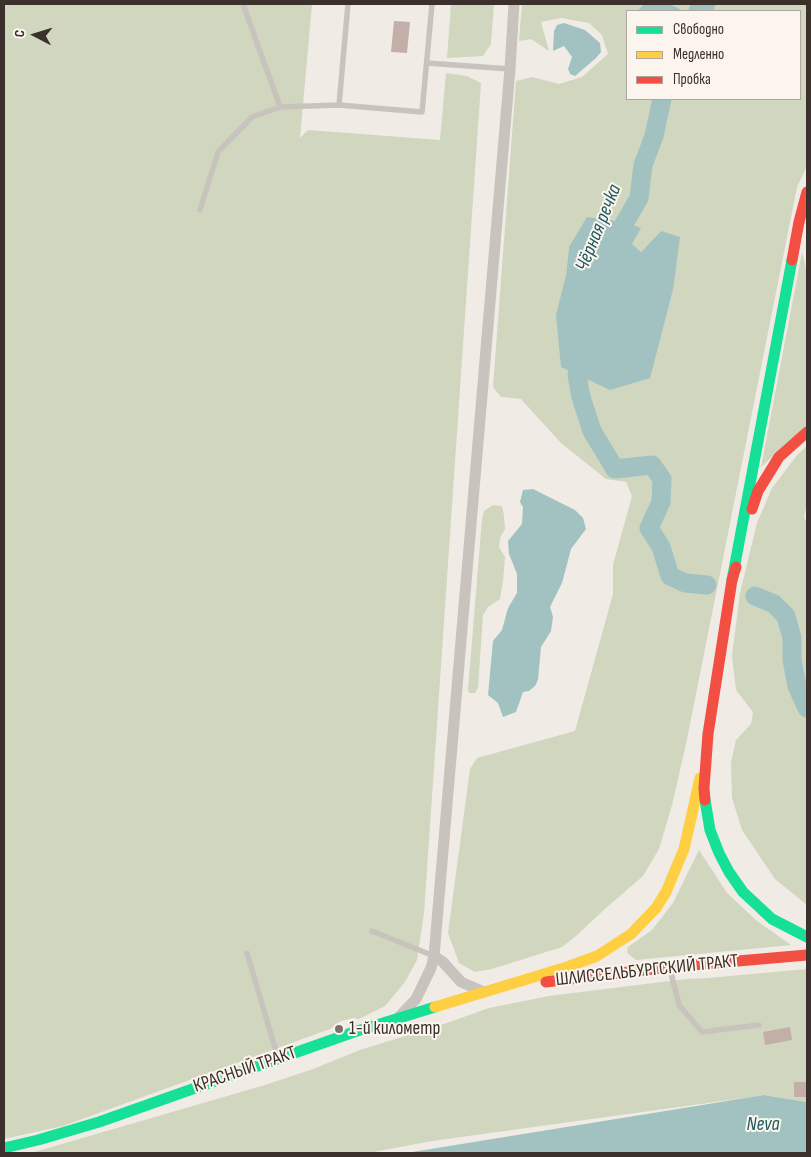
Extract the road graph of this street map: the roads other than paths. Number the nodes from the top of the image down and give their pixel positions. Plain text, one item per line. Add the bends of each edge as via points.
1 (242, 4) edge
2 (348, 4) edge
3 (432, 4) edge
4 (514, 4) edge
5 (426, 63) junction
6 (510, 69) junction
7 (339, 105) junction
8 (280, 107) junction
9 (807, 192) edge
10 (200, 210) dead end
11 (807, 432) edge
12 (732, 580) junction
13 (708, 734) junction
14 (372, 931) dead end
15 (807, 937) edge
16 (246, 953) dead end
17 (807, 955) edge
18 (434, 956) junction
19 (669, 967) junction
20 (485, 992) junction
21 (398, 1018) junction
22 (759, 1025) dead end
23 (278, 1058) junction
24 (4, 1148) edge

1 - 8 lane
2 - 7 lane
3 - 5 lane
4 - 6 street
5 - 6 lane
5 - 7 lane via 422,112
6 - 18 street
7 - 8 lane
8 - 10 lane via 252,117 218,152
9 - 12 main road
11 - 12 main road via 779,457 758,490
12 - 13 main road
13 - 15 main road via 704,788 706,809 710,830 728,872 757,907 772,919
13 - 20 main road via 684,849 656,908 631,934 597,956
14 - 18 lane
16 - 23 lane
17 - 19 main road, ШЛИССЕЛЬБУРГСКИЙ ТРАКТ
18 - 20 street via 461,982
18 - 21 street via 416,999
19 - 20 main road, ШЛИССЕЛЬБУРГСКИЙ ТРАКТ
19 - 22 lane via 679,1005 702,1032
20 - 21 main road, КРАСНЫЙ ТРАКТ
21 - 23 main road, КРАСНЫЙ ТРАКТ
23 - 24 main road, КРАСНЫЙ ТРАКТ via 99,1122

